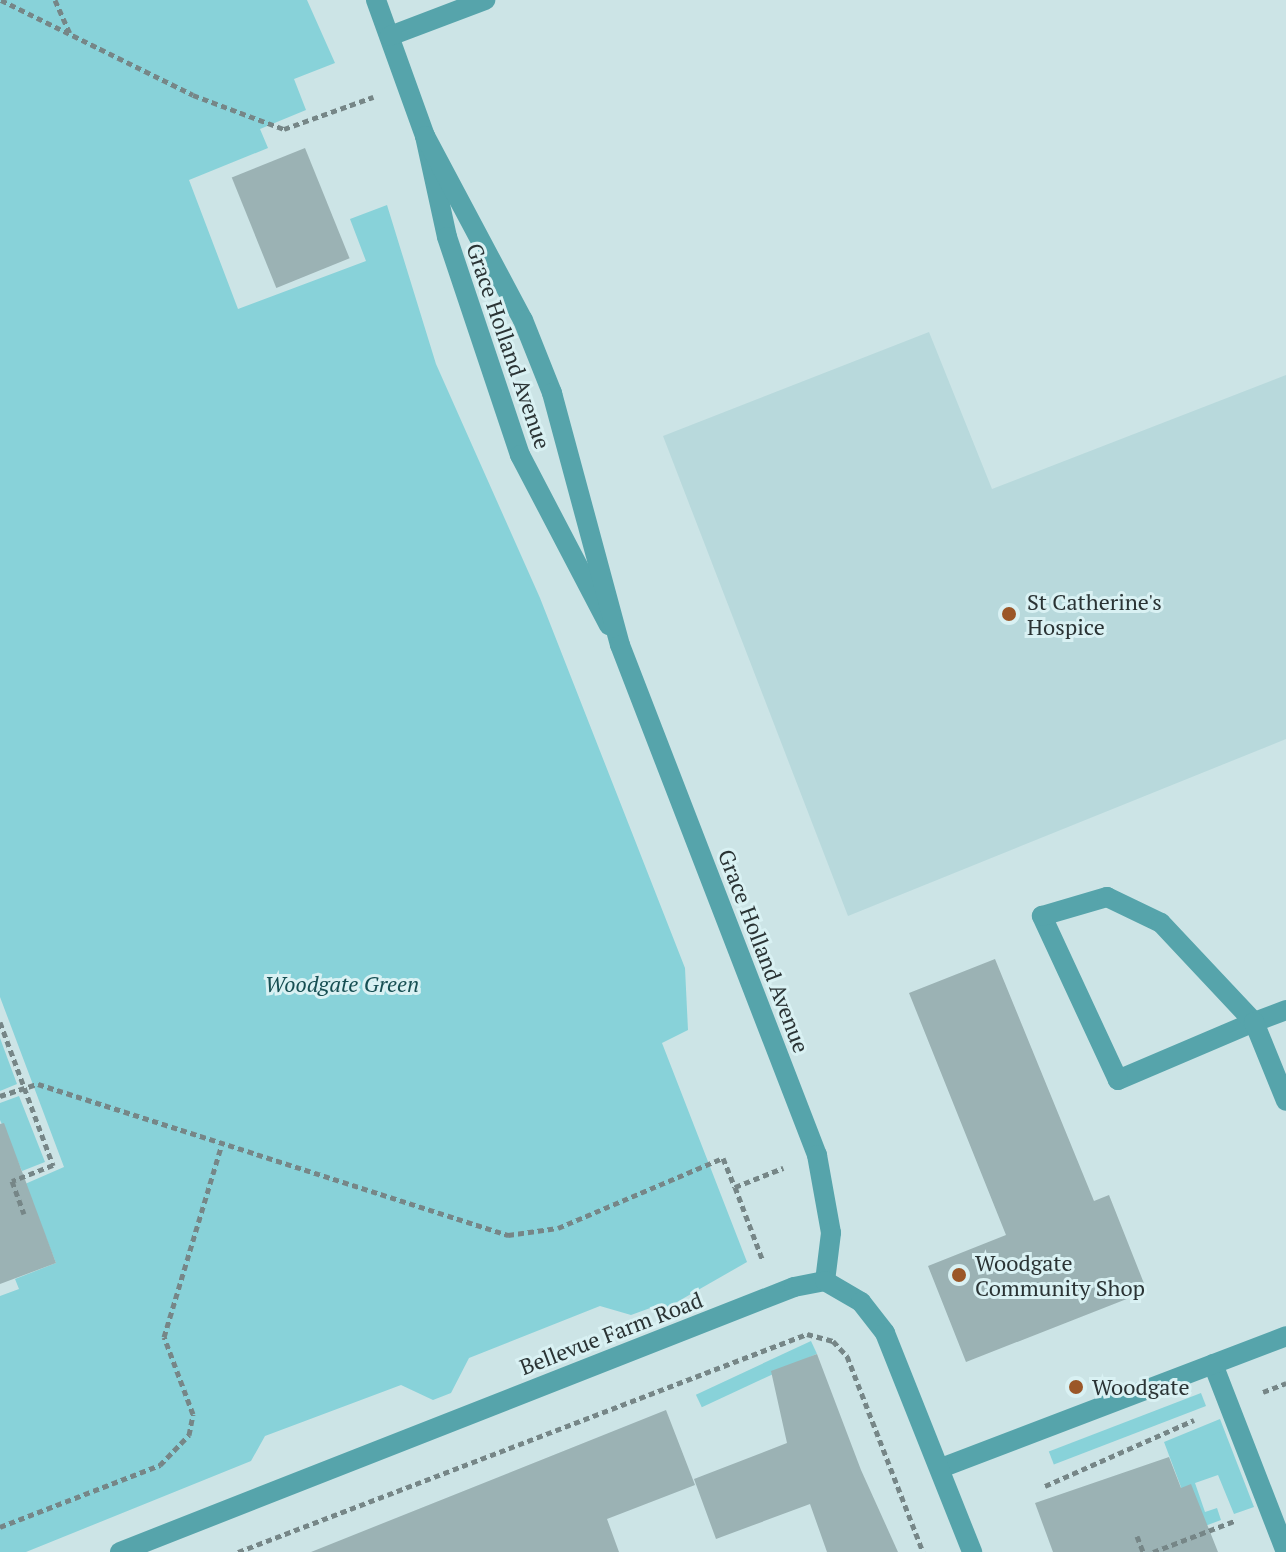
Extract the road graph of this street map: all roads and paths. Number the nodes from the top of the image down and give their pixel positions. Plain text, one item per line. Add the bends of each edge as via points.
1 (1, 0) edge
2 (55, 0) edge
3 (376, 0) edge
4 (485, 0) edge
5 (71, 34) junction
6 (390, 36) junction
7 (408, 85) junction
8 (425, 136) junction
9 (620, 645) junction
10 (1286, 1010) edge
11 (0, 1022) edge
12 (1254, 1022) junction
13 (25, 1088) junction
14 (0, 1096) edge
15 (1286, 1101) edge
16 (221, 1147) junction
17 (817, 1155) junction
18 (24, 1214) dead end
19 (825, 1281) junction
20 (1286, 1336) edge
21 (1213, 1364) junction
22 (1286, 1383) edge
23 (1228, 1405) junction
24 (941, 1468) junction
25 (1045, 1486) dead end
26 (1269, 1508) junction
27 (0, 1527) edge
28 (1137, 1536) dead end
29 (120, 1552) edge
30 (238, 1552) edge
31 (923, 1552) edge
32 (972, 1552) edge
33 (1143, 1552) edge
34 (1153, 1552) edge
35 (1286, 1552) edge

1 - 5 path
2 - 5 path
3 - 6 street, Grace Holland Avenue
4 - 6 street
5 - 7 path via 193,95 284,129
6 - 7 street, Grace Holland Avenue
7 - 8 street, Grace Holland Avenue
8 - 9 street, Grace Holland Avenue via 447,237 520,455
8 - 9 street, Grace Holland Avenue via 523,320 552,393
9 - 17 street, Grace Holland Avenue
10 - 12 street
11 - 13 path
12 - 12 street via 1161,923 1107,897 1042,916 1118,1080
12 - 15 street
13 - 14 path
13 - 16 path via 38,1084
13 - 18 path via 53,1165 12,1181
16 - 17 path via 525,1236 723,1158 735,1187
16 - 27 path via 164,1337 193,1414 184,1443 160,1465
17 - 19 street, Grace Holland Avenue via 831,1233
19 - 24 street via 861,1302 885,1333
19 - 29 street, Bellevue Farm Road via 794,1287
20 - 21 street
21 - 23 street
21 - 24 street
22 - 23 path
23 - 25 path
23 - 26 street
24 - 32 street
26 - 34 path
26 - 35 street
28 - 33 path
30 - 31 path via 807,1334 833,1341 847,1356

